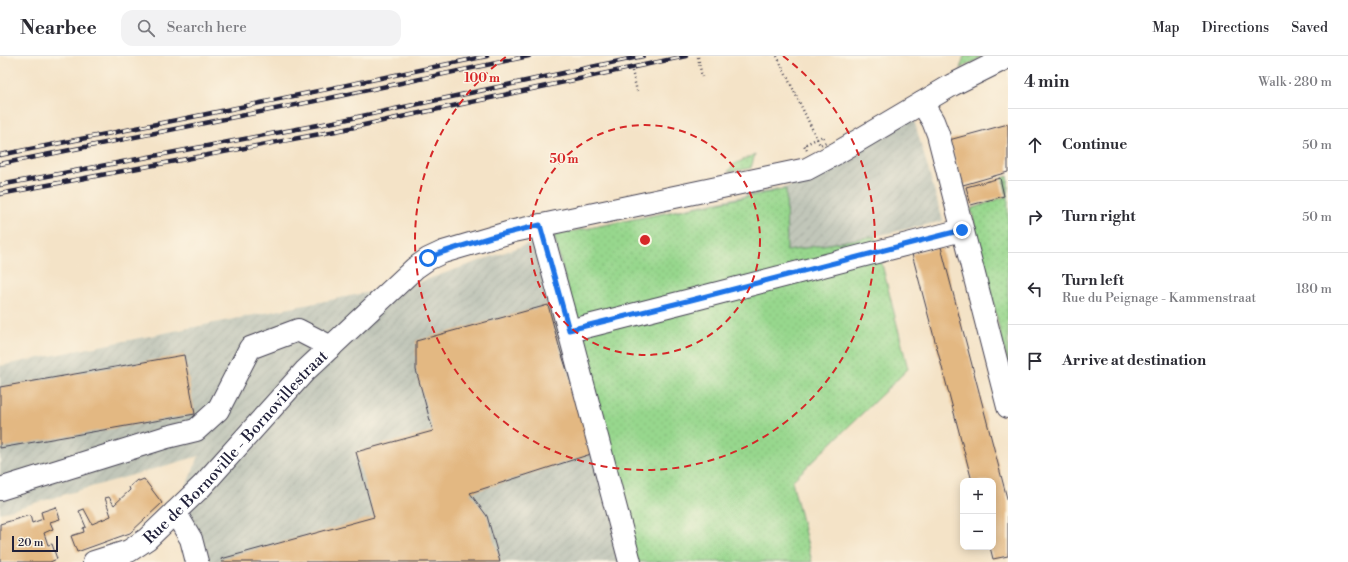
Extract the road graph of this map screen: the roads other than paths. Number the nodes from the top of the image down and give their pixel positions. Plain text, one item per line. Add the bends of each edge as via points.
1 (1008, 57) edge
2 (922, 103) junction
3 (540, 225) junction
4 (962, 230) junction
5 (569, 330) junction
6 (331, 347) junction
7 (1008, 407) edge
8 (0, 489) edge
9 (175, 512) junction
10 (94, 562) edge
11 (197, 562) edge
12 (630, 562) edge

1 - 2 street, Rue de Bornoville - Bornovillestraat
2 - 3 street, Rue de Bornoville - Bornovillestraat via 807,169
2 - 4 street via 936,127
3 - 5 street
3 - 6 street, Rue de Bornoville - Bornovillestraat via 491,237 428,258
4 - 5 street
4 - 7 street
5 - 12 street
6 - 8 street via 298,330 250,348 218,410 196,430
6 - 9 street, Rue de Bornoville - Bornovillestraat via 305,371
9 - 10 street, Rue de Bornoville - Bornovillestraat via 134,548
9 - 11 street via 191,539

